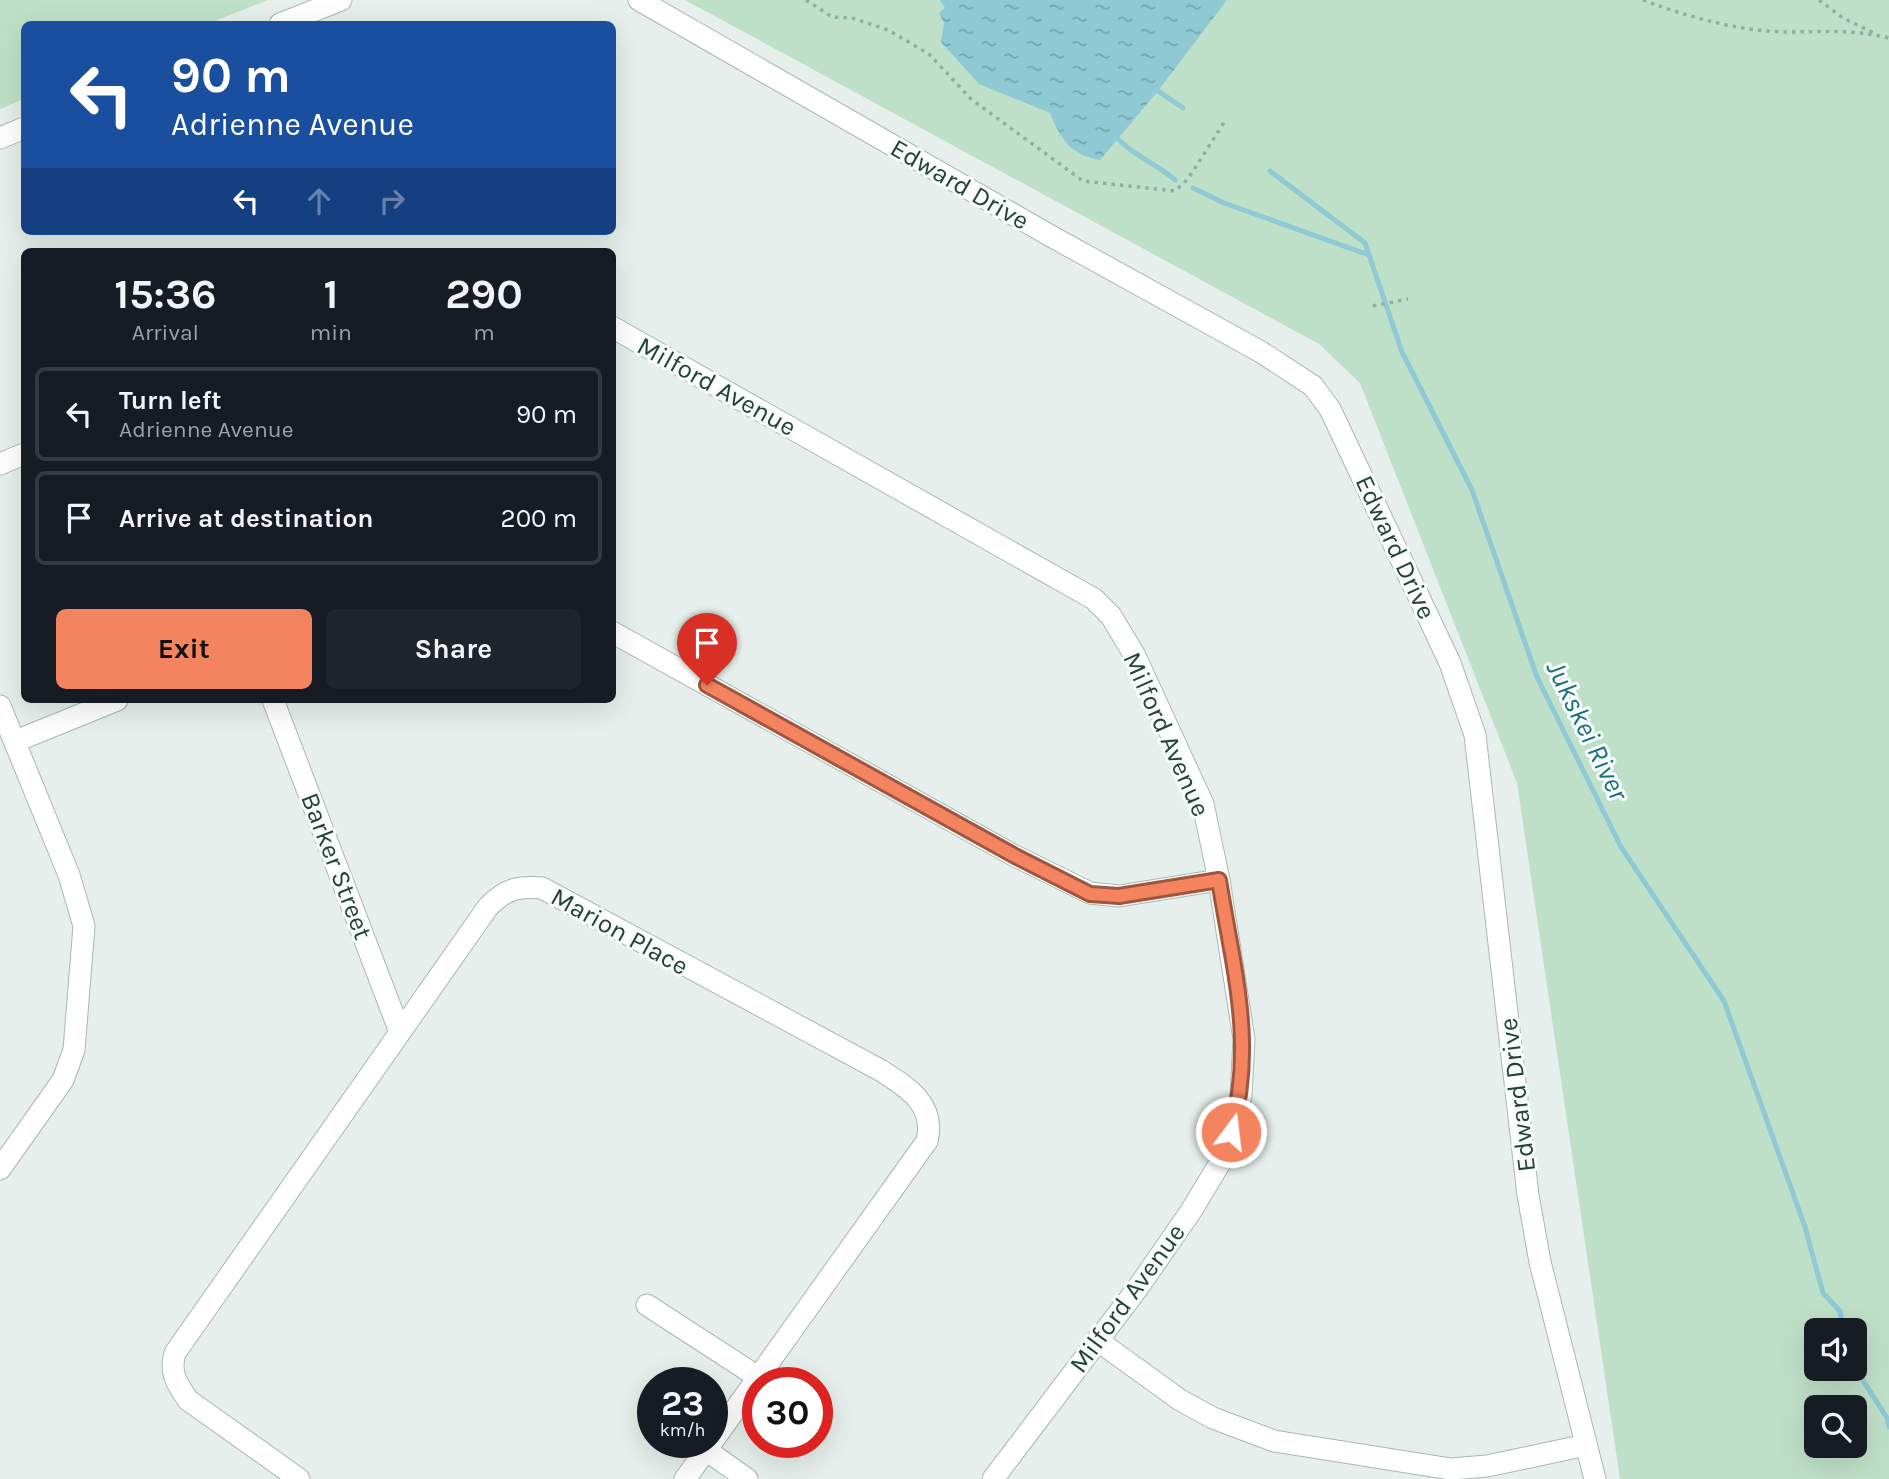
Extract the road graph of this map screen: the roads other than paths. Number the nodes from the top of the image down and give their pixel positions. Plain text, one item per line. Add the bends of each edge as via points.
1 (341, 0) edge
2 (639, 0) edge
3 (288, 21) edge
4 (21, 129) edge
5 (0, 138) edge
6 (616, 329) edge
7 (21, 455) edge
8 (0, 464) edge
9 (616, 634) edge
10 (110, 703) edge
11 (274, 703) edge
12 (0, 706) edge
13 (16, 741) junction
14 (1219, 880) junction
15 (400, 1032) junction
16 (0, 1169) edge
17 (647, 1305) dead end
18 (1097, 1340) junction
19 (743, 1367) edge
20 (765, 1367) edge
21 (742, 1400) edge
22 (728, 1420) edge
23 (1586, 1445) junction
24 (700, 1458) edge
25 (724, 1458) edge
26 (299, 1479) edge
27 (685, 1479) edge
28 (747, 1479) edge
29 (993, 1479) edge
30 (1594, 1479) edge

1 - 3 street
2 - 23 street, Edward Drive via 1261,352 1313,386 1326,402 1450,663 1475,735 1528,1195
4 - 5 street
6 - 14 street, Milford Avenue via 1094,599 1111,616 1135,656 1174,736 1203,804
7 - 8 street
9 - 14 street via 1090,894 1119,896
10 - 13 street
11 - 15 street, Barker Street
12 - 13 street
13 - 16 street via 78,900 84,926 83,958 74,1050 63,1080
14 - 18 street, Milford Avenue via 1244,1039 1241,1096 1220,1163 1137,1289
15 - 20 street, Marion Place via 488,907 505,891 521,886 542,888 910,1089 924,1105 929,1120 927,1141
15 - 26 street, Marion Place via 180,1343 173,1361 175,1382 188,1400
17 - 19 street
18 - 23 street via 1180,1400 1274,1441 1451,1469
18 - 29 street, Milford Avenue
21 - 22 street, Marion Place
23 - 30 street, Edward Drive
24 - 27 street, Marion Place
25 - 28 street

